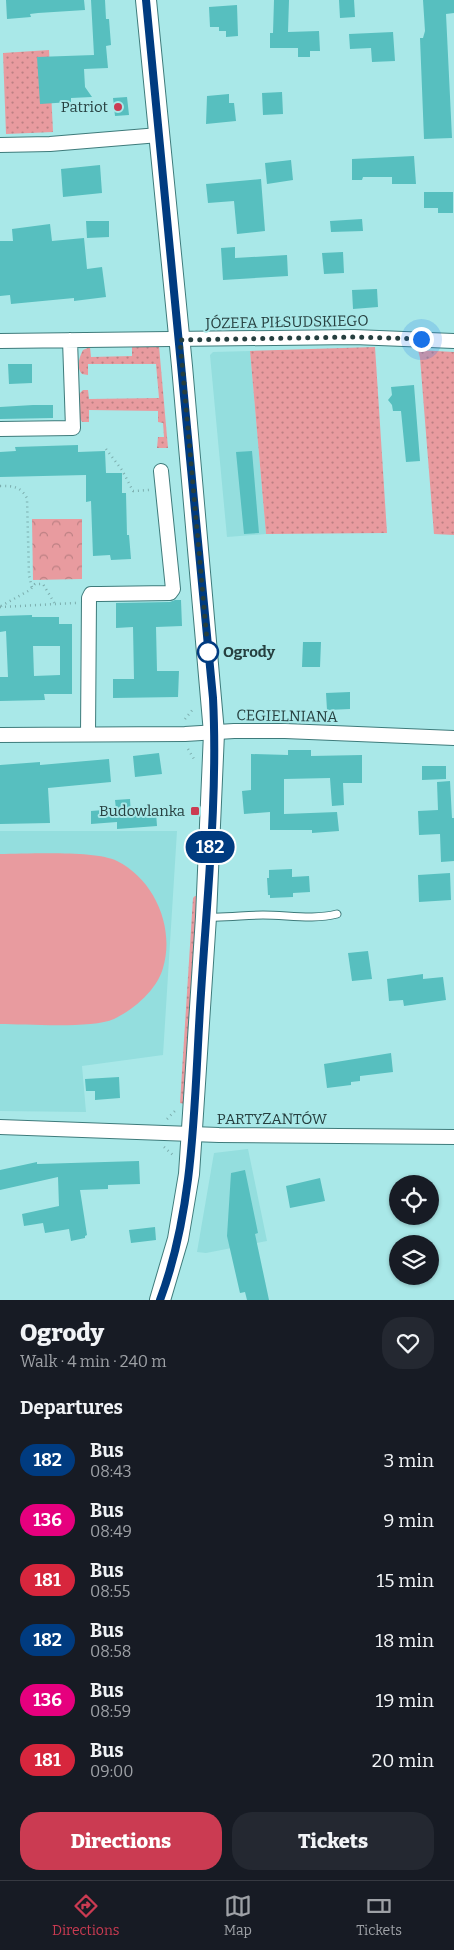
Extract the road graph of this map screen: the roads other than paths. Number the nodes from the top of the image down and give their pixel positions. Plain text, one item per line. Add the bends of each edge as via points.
1 (146, 0) edge
2 (159, 135) junction
3 (0, 145) edge
4 (70, 340) junction
5 (180, 340) junction
6 (0, 341) edge
7 (454, 341) edge
8 (0, 429) edge
9 (161, 471) dead end
10 (214, 733) junction
11 (0, 734) edge
12 (88, 734) junction
13 (454, 738) edge
14 (338, 914) dead end
15 (206, 916) junction
16 (0, 1127) edge
17 (191, 1134) junction
18 (454, 1137) edge
19 (160, 1300) edge

1 - 2 street
2 - 3 street
2 - 5 street
4 - 5 street, JÓZEFA PIŁSUDSKIEGO
4 - 6 street, JÓZEFA PIŁSUDSKIEGO
4 - 8 street via 73,428
5 - 7 street, JÓZEFA PIŁSUDSKIEGO via 354,337
5 - 10 street
9 - 12 street via 174,589 170,593 91,594 88,603
10 - 12 street, CEGIELNIANA
10 - 13 street, CEGIELNIANA via 285,731
10 - 15 street
11 - 12 street, CEGIELNIANA
14 - 15 lane via 325,917
15 - 17 street
16 - 17 street, PARTYZANTÓW
17 - 18 street, PARTYZANTÓW
17 - 19 street via 183,1215

